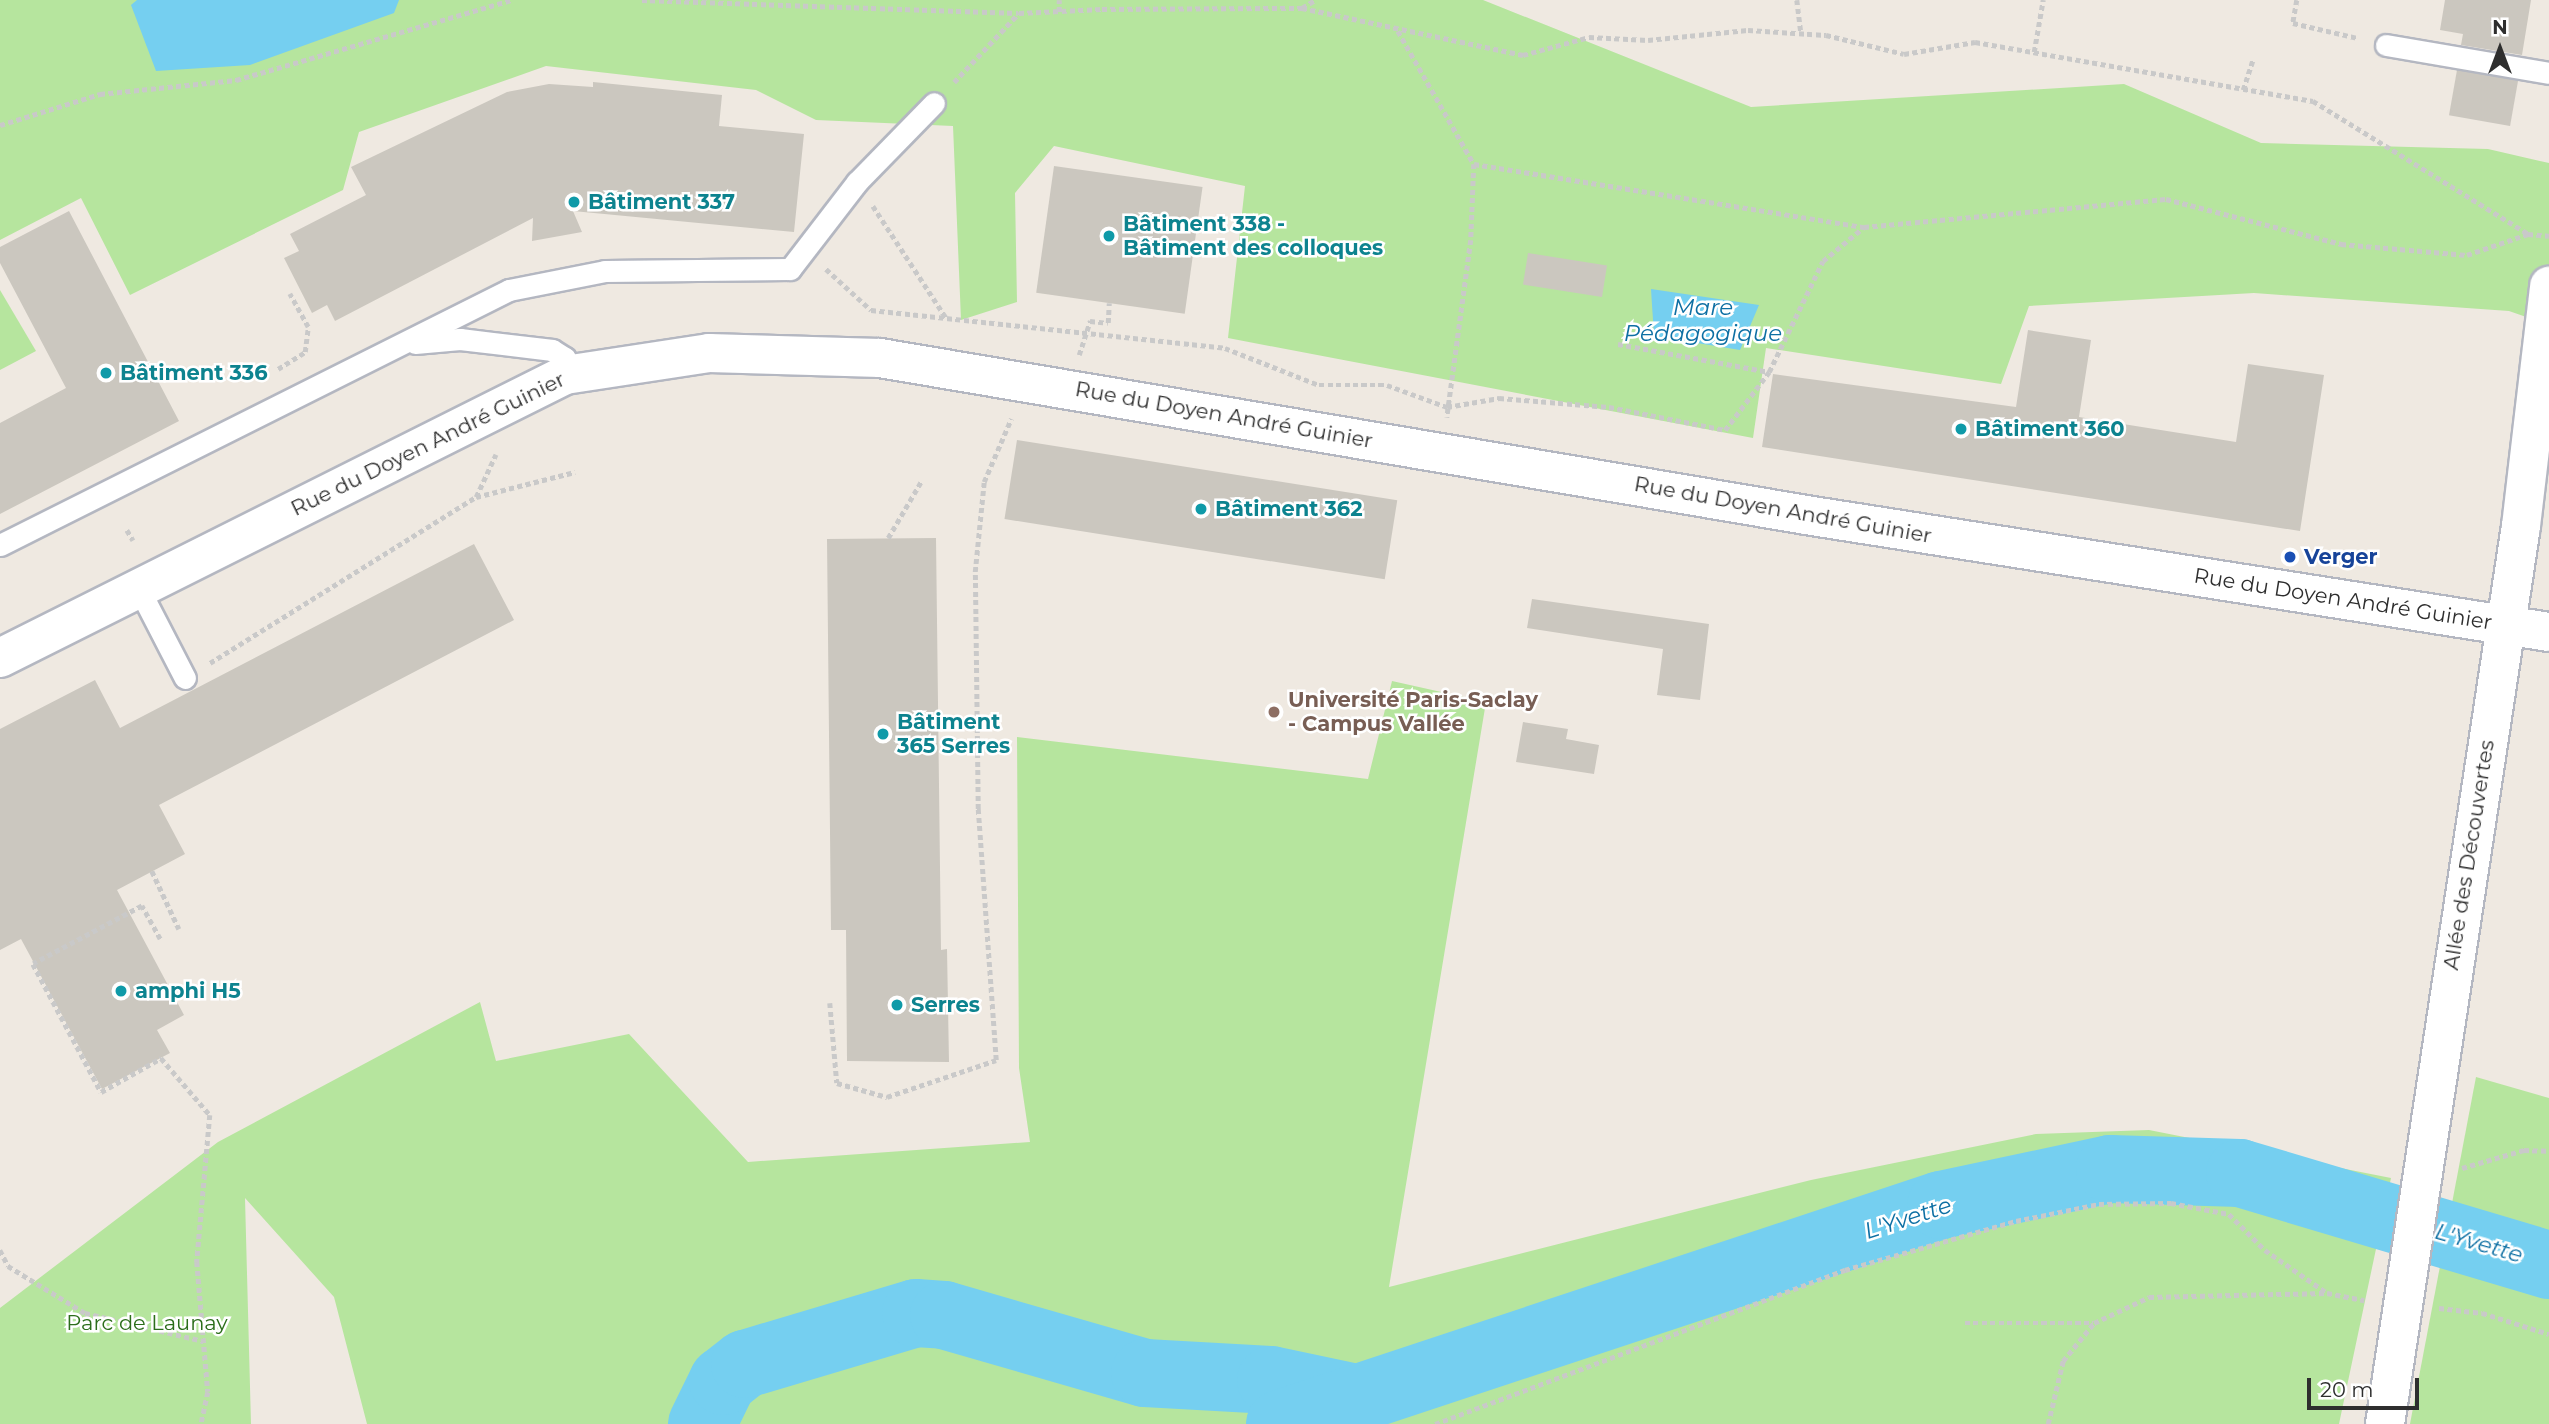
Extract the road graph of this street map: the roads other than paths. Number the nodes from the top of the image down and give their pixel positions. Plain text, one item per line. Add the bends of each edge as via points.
1 (2386, 45) road end
2 (2549, 73) edge
3 (934, 103) road end
4 (2549, 286) edge
5 (401, 344) junction
6 (565, 375) junction
7 (0, 545) edge
8 (139, 589) junction
9 (2506, 625) junction
10 (2549, 632) edge
11 (0, 658) edge
12 (185, 678) road end
13 (2385, 1424) edge

1 - 2 lane
3 - 5 lane via 857,183 790,270 605,271 509,289
4 - 9 street, Allée des Découvertes
5 - 6 lane via 460,339 552,350 565,358
5 - 7 lane
6 - 8 street, Rue du Doyen André Guinier
6 - 9 street, Rue du Doyen André Guinier via 709,353 880,358
8 - 11 street, Rue du Doyen André Guinier
8 - 12 lane
9 - 10 street, Rue du Doyen André Guinier
9 - 13 street, Allée des Découvertes

